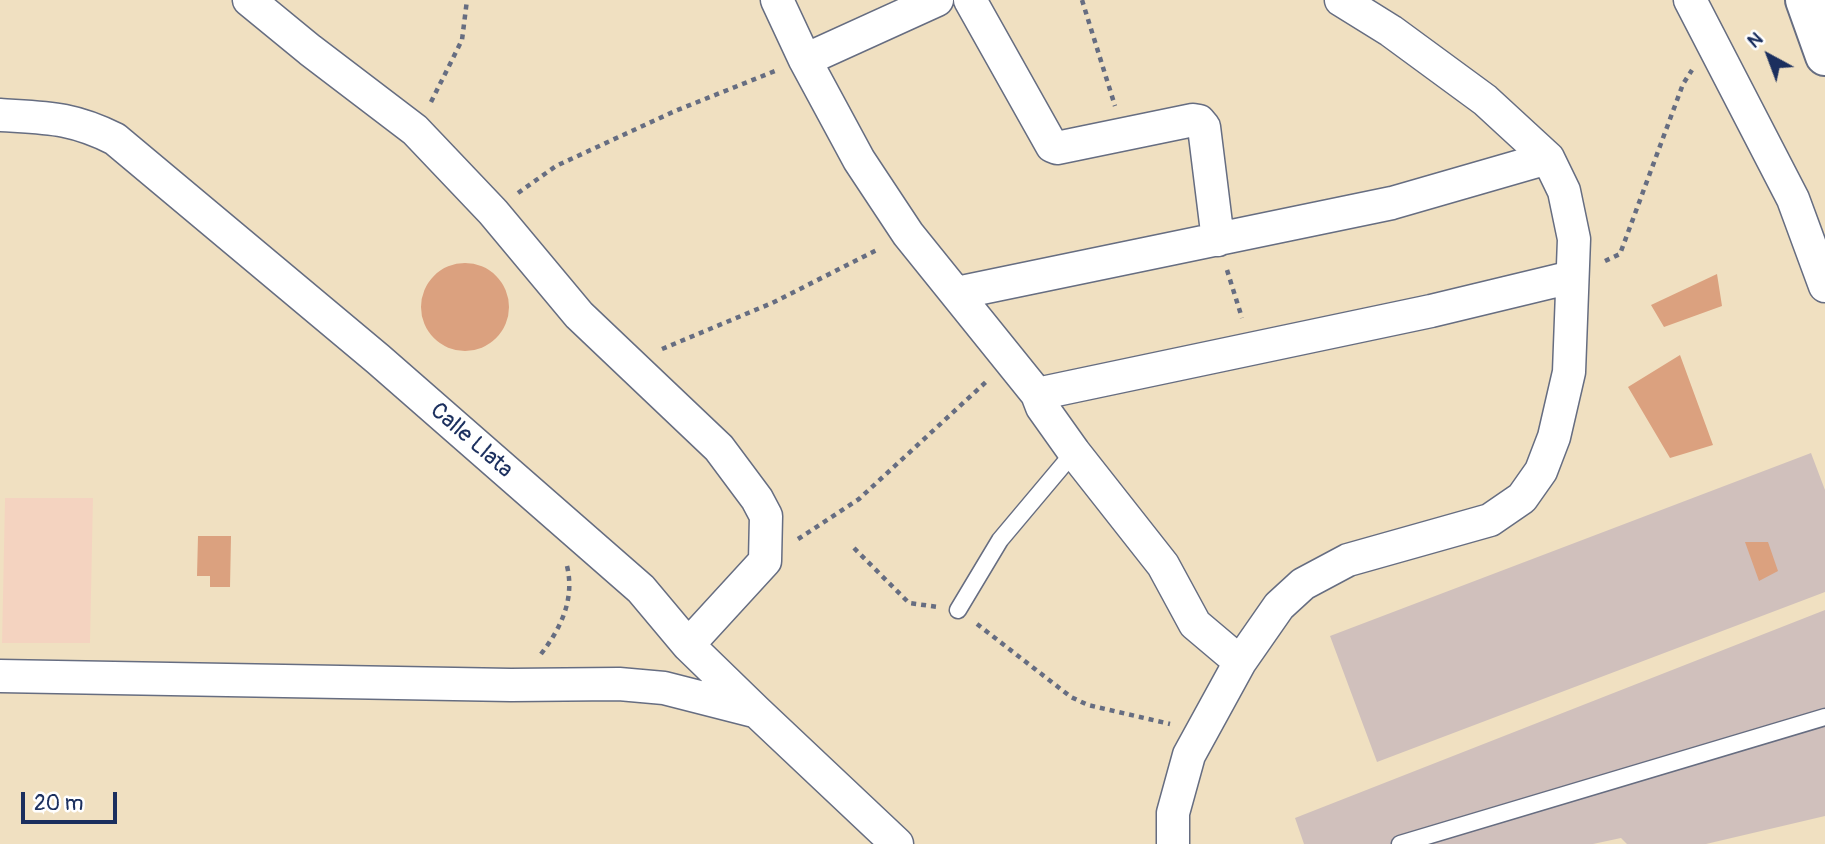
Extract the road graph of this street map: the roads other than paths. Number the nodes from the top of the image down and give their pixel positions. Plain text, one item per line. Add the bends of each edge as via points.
1 (249, 0) edge
2 (778, 0) edge
3 (937, 0) edge
4 (970, 0) edge
5 (1340, 0) edge
6 (1690, 0) edge
7 (1805, 0) edge
8 (1825, 57) edge
9 (805, 60) junction
10 (0, 115) edge
11 (1548, 158) junction
12 (1217, 240) junction
13 (1573, 277) junction
14 (1825, 286) edge
15 (957, 293) junction
16 (1037, 394) junction
17 (1074, 452) junction
18 (958, 610) road end
19 (688, 645) junction
20 (1240, 662) junction
21 (0, 676) edge
22 (756, 711) junction
23 (1825, 717) edge
24 (897, 844) edge
25 (1173, 844) edge
26 (1400, 844) edge

1 - 19 street via 415,130 493,212 579,315 719,448 757,499 766,516 765,561
2 - 9 street
3 - 9 street
4 - 12 street via 1052,146 1199,121 1204,127
5 - 11 street via 1485,100
6 - 14 street via 1793,199
7 - 8 main road
9 - 15 street via 859,160 908,234
10 - 19 street, Calle Llata via 64,119 115,139 378,359 641,589
11 - 12 street via 1392,202
11 - 13 street via 1564,191 1574,239
12 - 15 street
13 - 16 street
13 - 20 street via 1569,372 1554,438 1541,471 1522,498 1490,520 1348,561 1303,584 1279,606
15 - 16 street
16 - 17 street
17 - 18 lane via 1000,540
17 - 20 street via 1163,565 1195,624
19 - 22 street, Calle Llata
20 - 25 street via 1189,755 1173,813
21 - 22 street via 619,684 664,688
22 - 24 street, Calle Llata
23 - 26 lane

